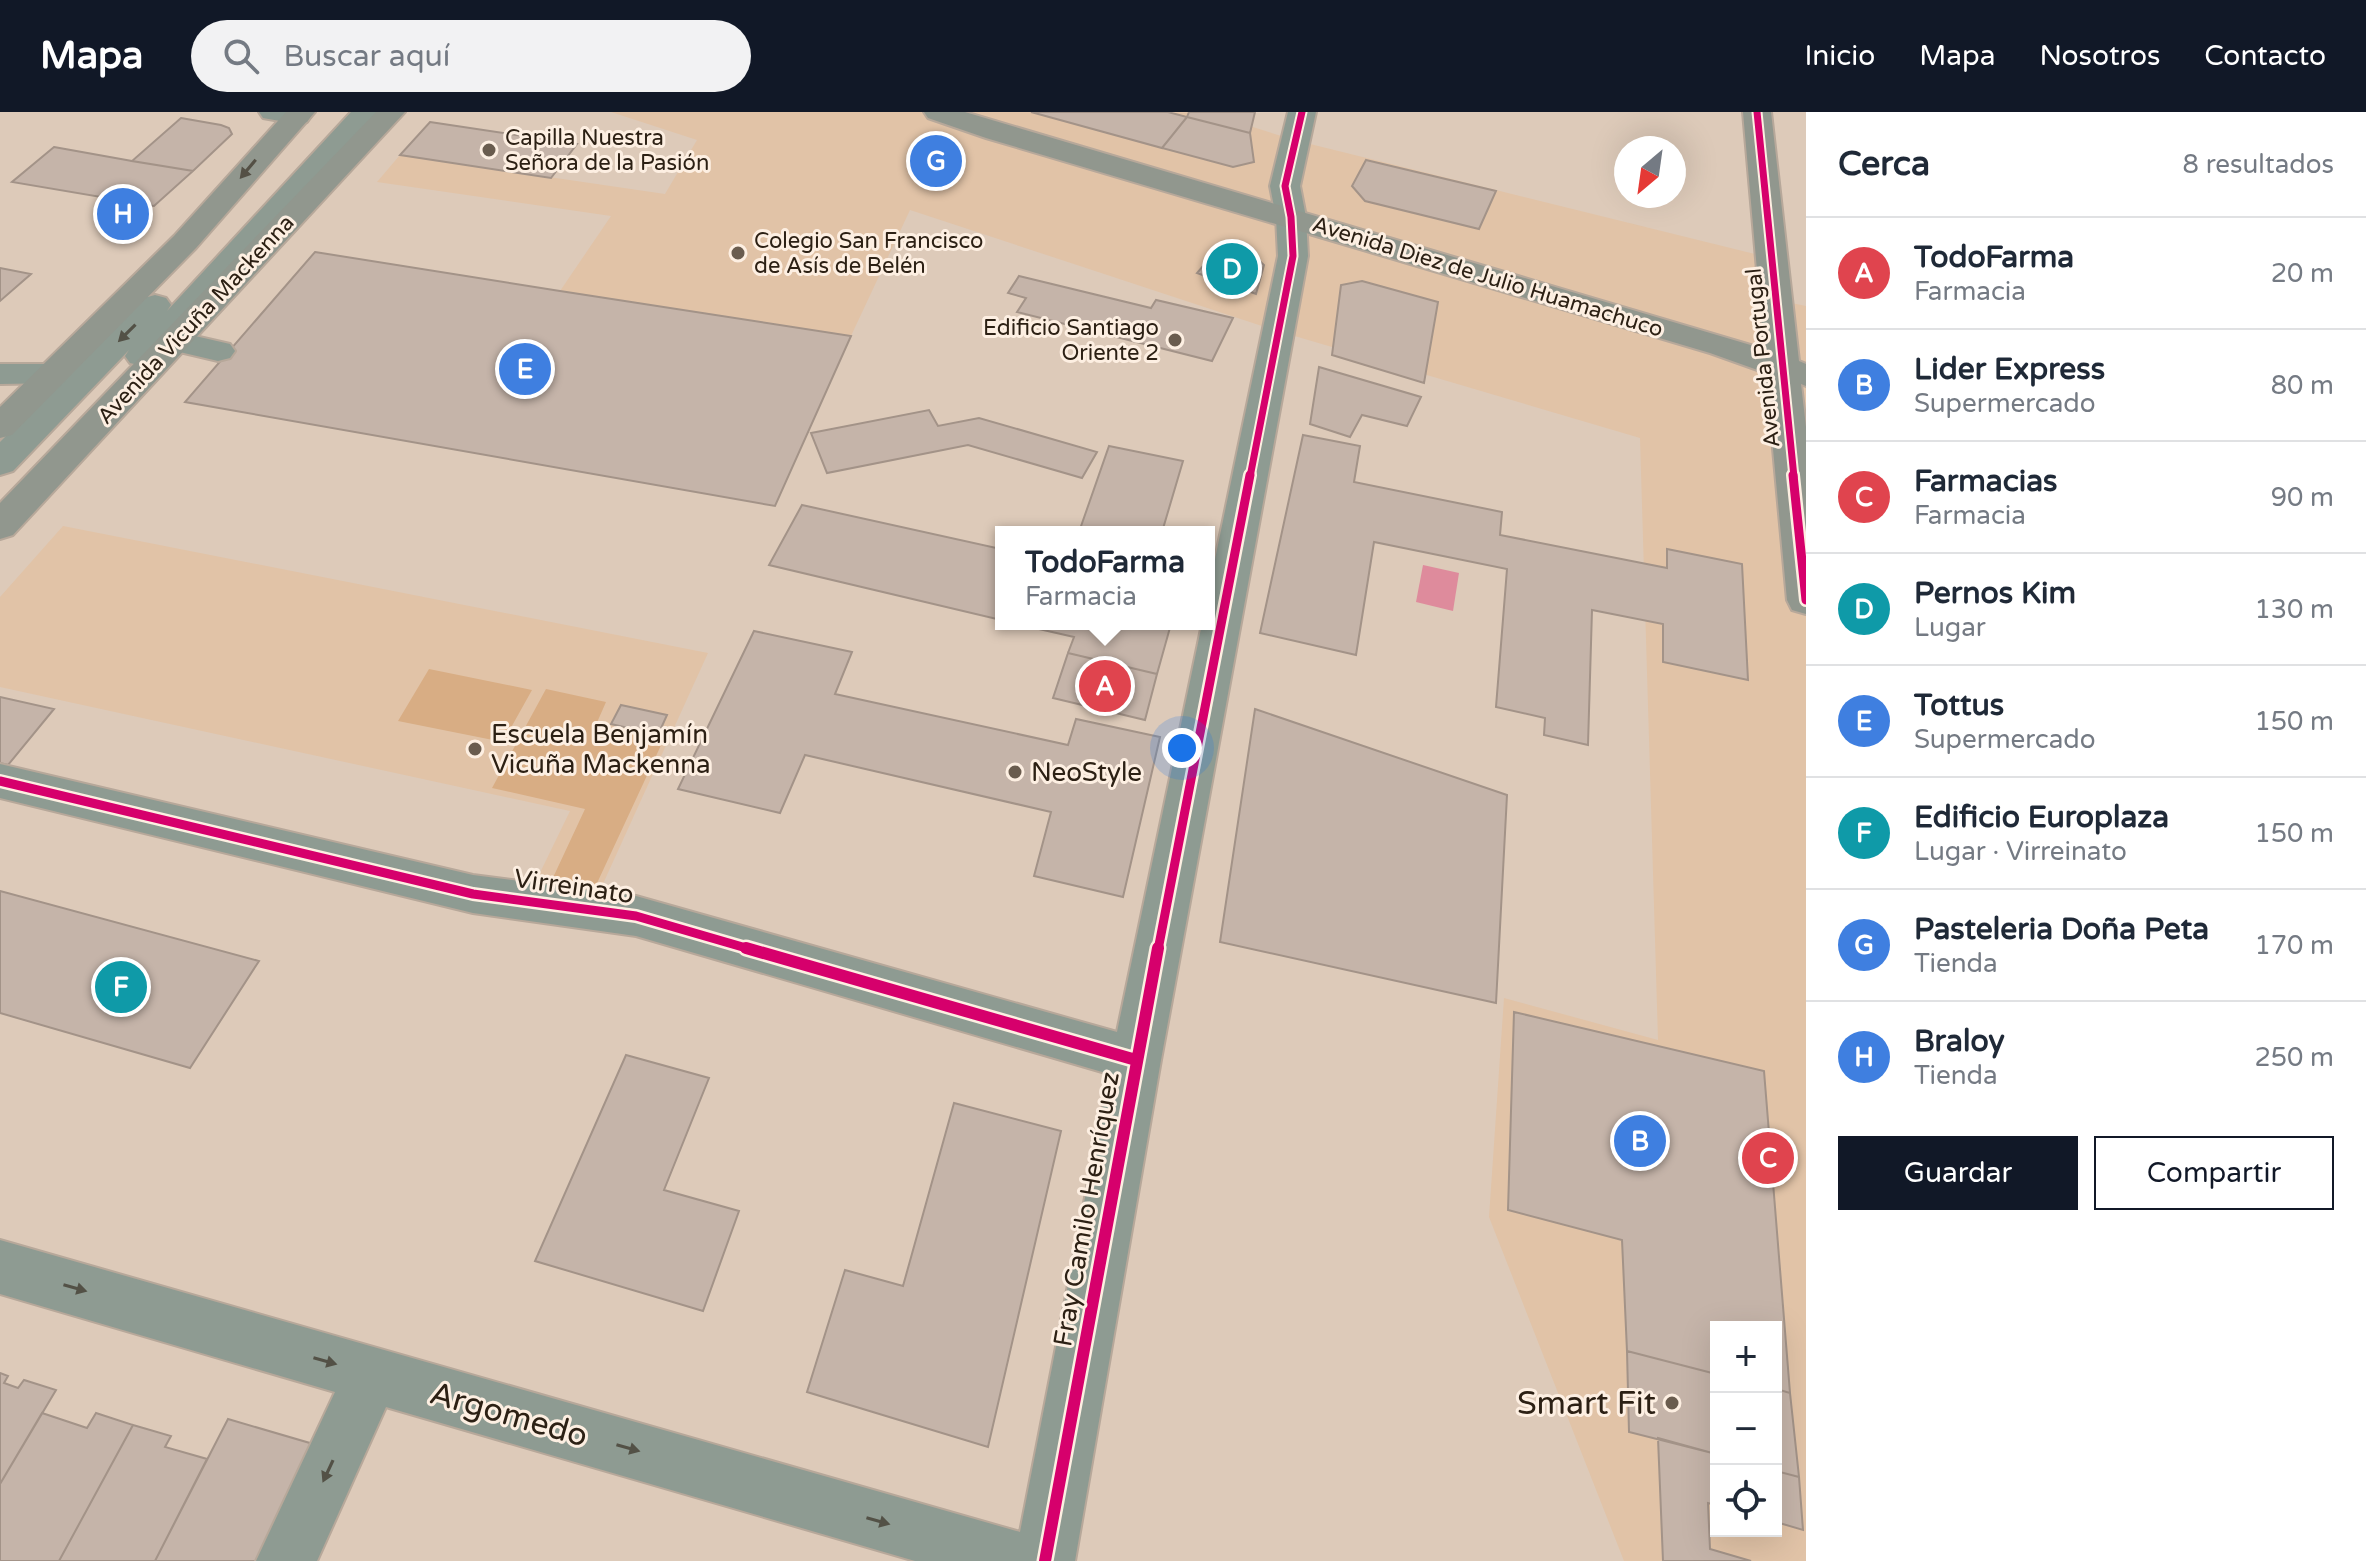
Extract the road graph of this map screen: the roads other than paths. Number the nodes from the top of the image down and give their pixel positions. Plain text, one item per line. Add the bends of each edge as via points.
1 (348, 112) edge
2 (366, 112) edge
3 (391, 112) edge
4 (1302, 112) edge
5 (1757, 112) edge
6 (290, 113) edge
7 (946, 114) edge
8 (310, 198) junction
9 (1291, 217) junction
10 (231, 263) junction
11 (174, 341) junction
12 (218, 351) dead end
13 (1795, 372) edge
14 (0, 374) edge
15 (53, 374) junction
16 (0, 427) edge
17 (0, 463) edge
18 (0, 505) edge
19 (0, 526) edge
20 (1806, 600) edge
21 (0, 781) edge
22 (1136, 1060) junction
23 (0, 1267) edge
24 (372, 1374) junction
25 (286, 1561) edge
26 (1018, 1561) edge
27 (1045, 1561) edge

1 -> 17 street
2 - 10 street
3 - 8 main road, Avenida Vicuña Mackenna
4 - 9 street, Fray Camilo Henríquez via 1285,186
5 - 13 main road, Avenida Portugal
6 -> 15 main road via 185,242
7 - 9 main road, Avenida Diez de Julio Huamachuco
8 - 10 street
8 - 11 main road, Avenida Vicuña Mackenna
9 - 13 main road, Avenida Diez de Julio Huamachuco
9 - 22 street, Fray Camilo Henríquez via 1293,256
10 - 18 street
11 - 12 street
11 - 19 main road, Avenida Vicuña Mackenna
13 - 20 main road, Avenida Portugal
14 - 15 street
15 - 16 main road
21 - 22 street, Virreinato via 473,894 636,916
22 - 27 street, Fray Camilo Henríquez
23 -> 24 street, Argomedo
24 -> 25 street
24 -> 26 street, Argomedo

